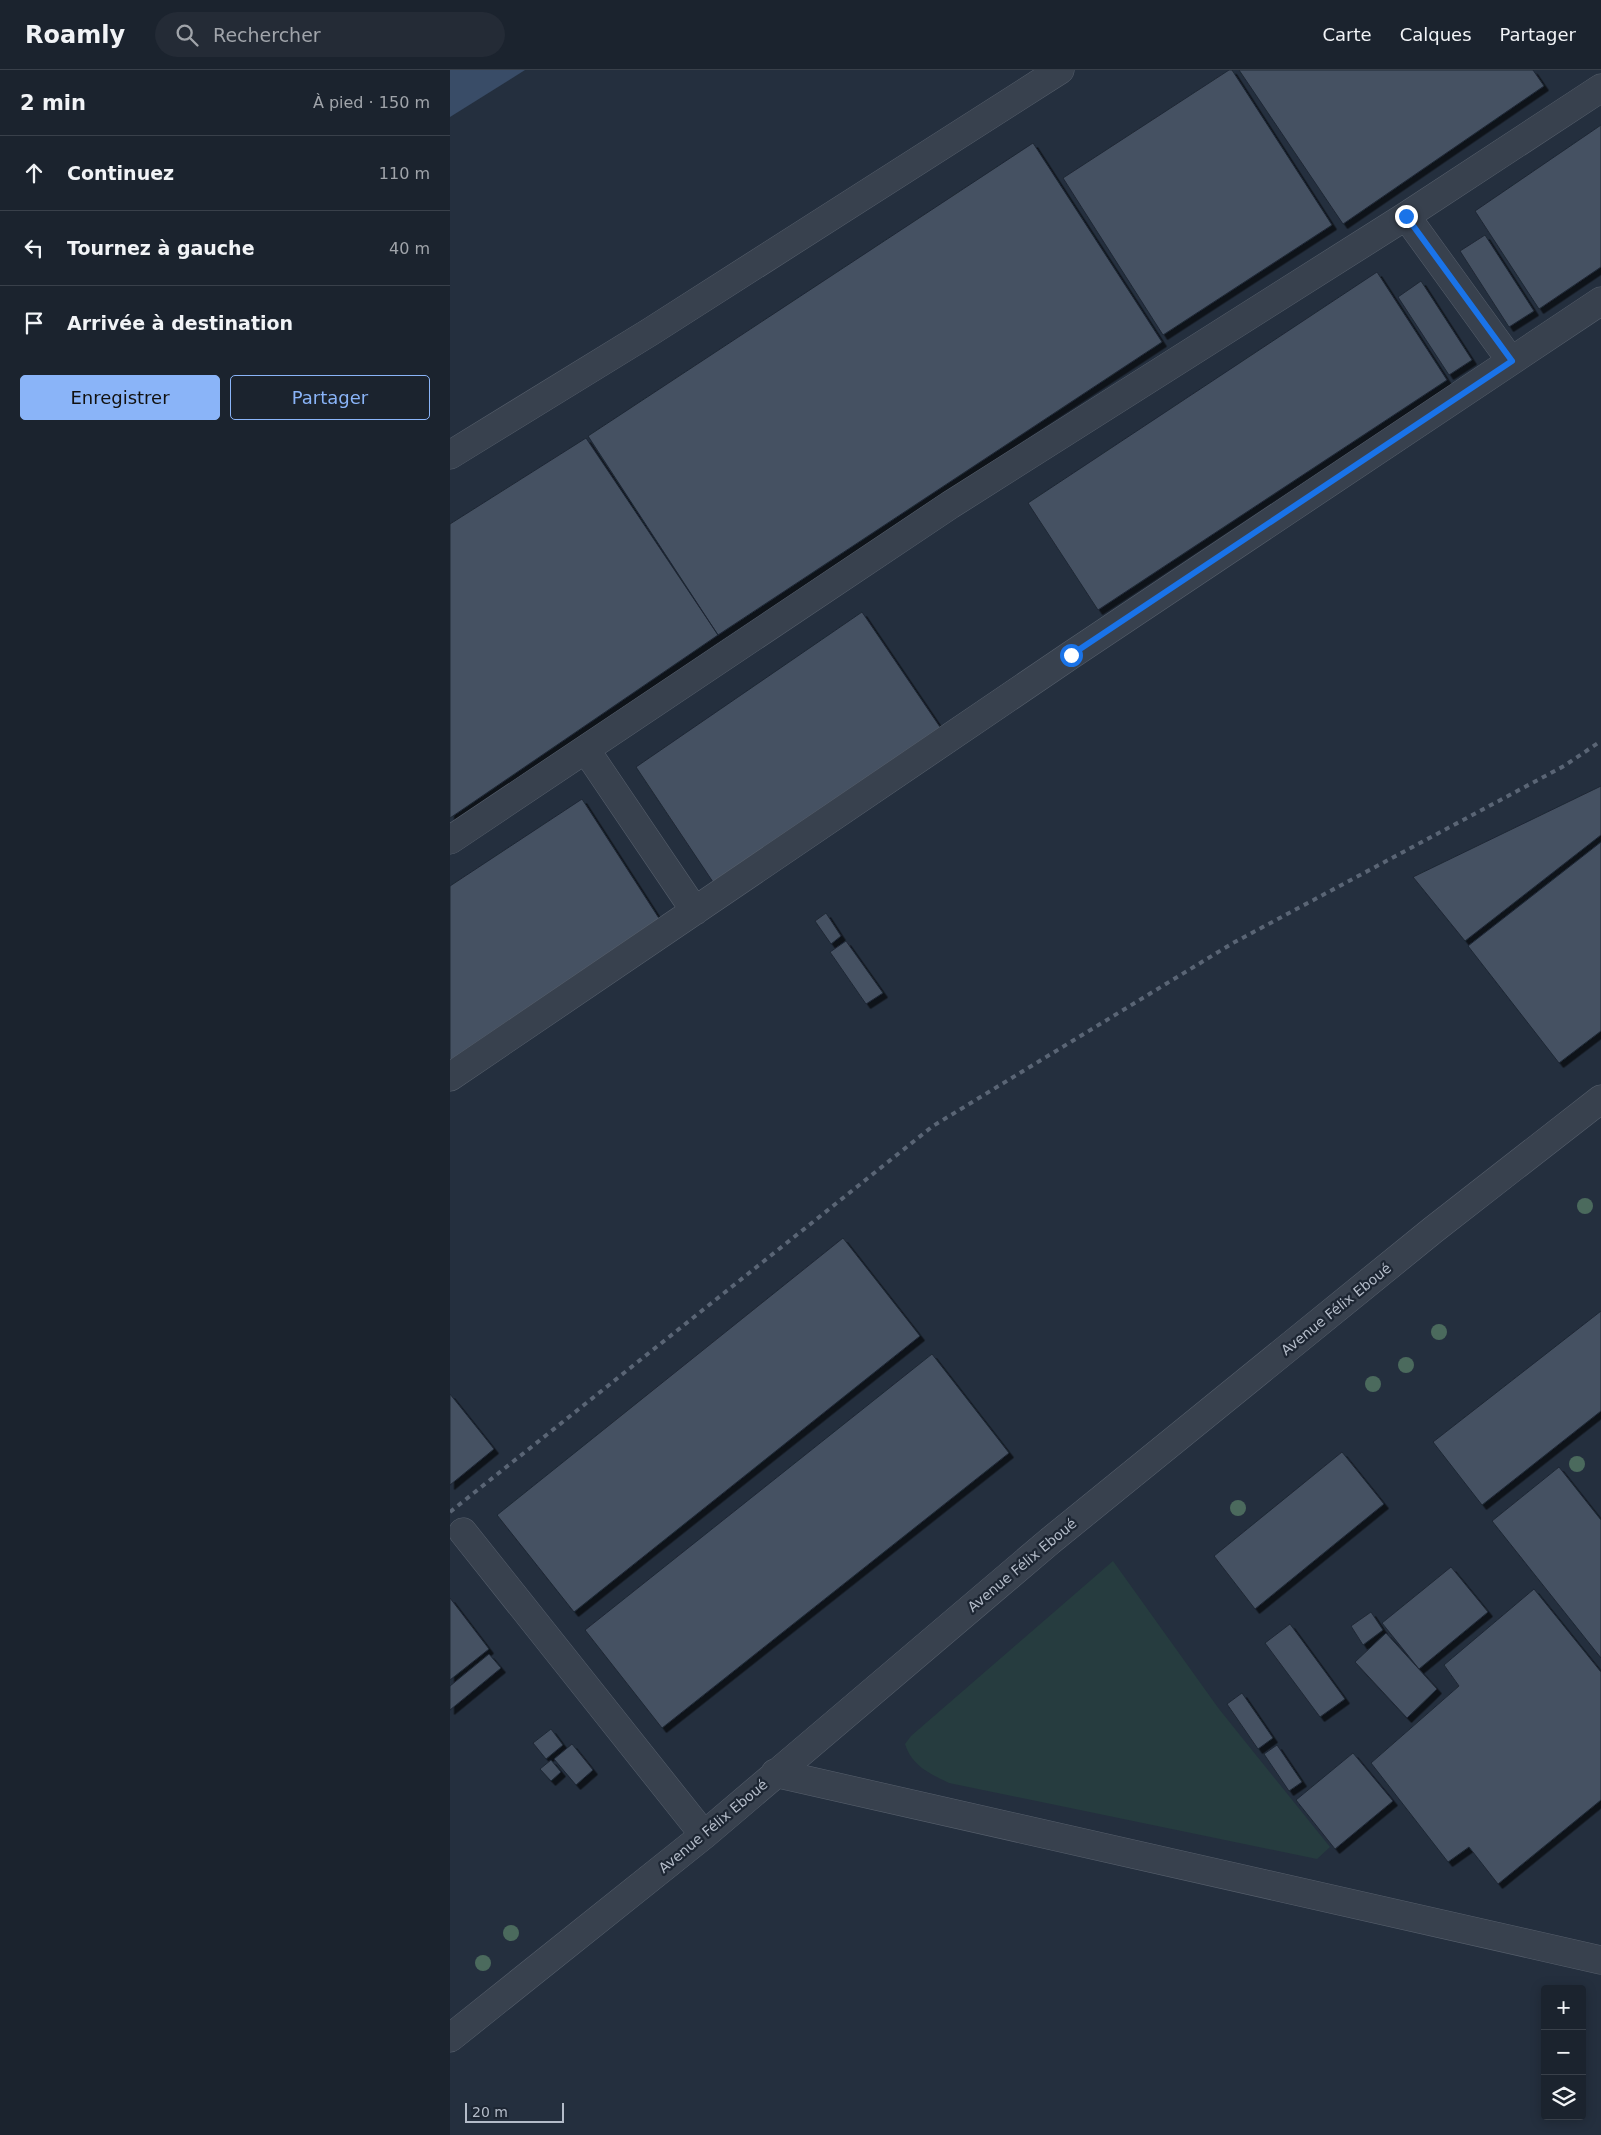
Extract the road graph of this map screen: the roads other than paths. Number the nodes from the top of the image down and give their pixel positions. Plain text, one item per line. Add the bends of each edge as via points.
1 (1060, 70) edge
2 (1601, 88) edge
3 (1406, 216) junction
4 (1601, 301) edge
5 (1512, 361) junction
6 (450, 455) edge
7 (586, 750) junction
8 (450, 840) edge
9 (695, 910) junction
10 (450, 1077) edge
11 (1601, 1099) edge
12 (463, 1532) dead end
13 (775, 1773) junction
14 (704, 1835) junction
15 (1601, 1960) edge
16 (450, 2038) edge

1 - 6 street via 650,332
2 - 3 street
3 - 5 street
3 - 7 street via 950,505
4 - 5 street
5 - 9 street
7 - 8 street
7 - 9 street
9 - 10 street
11 - 13 street, Avenue Félix Eboué via 1058,1534
12 - 14 street
13 - 14 street, Avenue Félix Eboué
13 - 15 street
14 - 16 street, Avenue Félix Eboué

